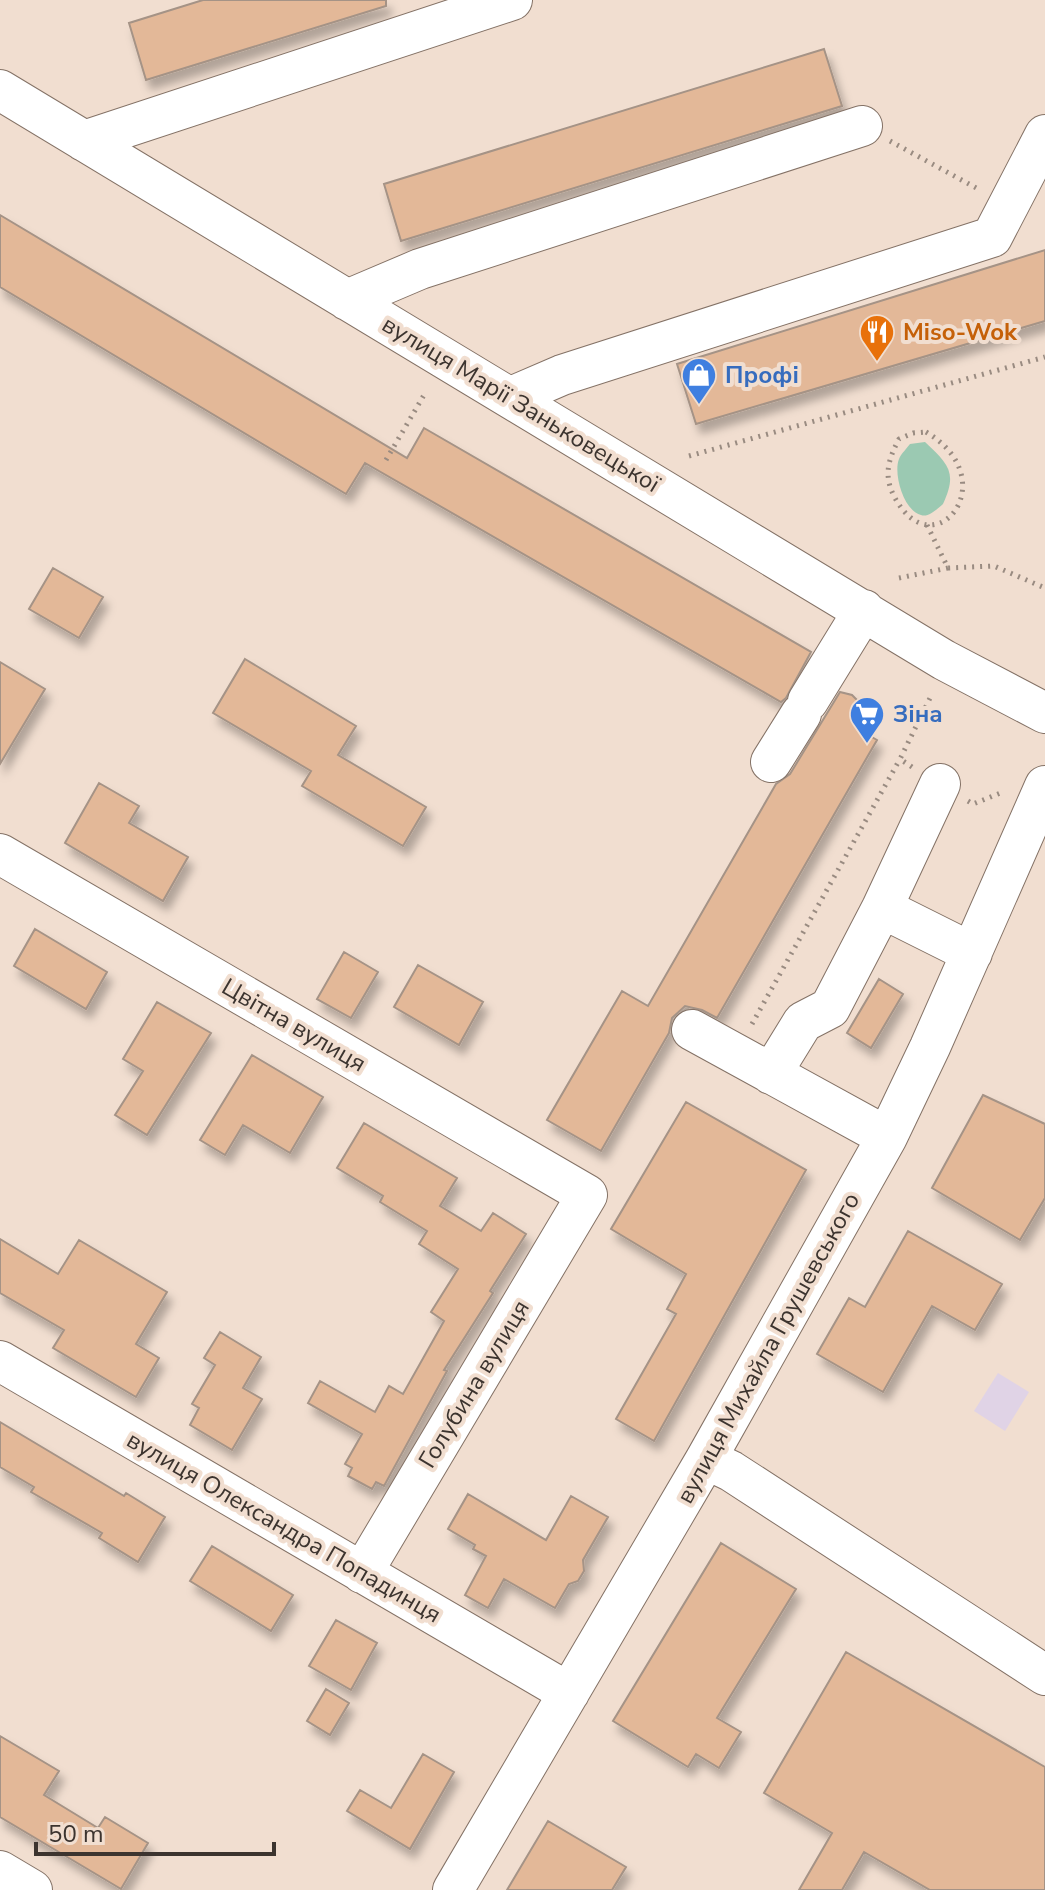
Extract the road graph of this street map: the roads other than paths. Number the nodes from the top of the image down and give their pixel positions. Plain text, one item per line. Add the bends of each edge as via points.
1 (512, 0) edge
2 (0, 90) edge
3 (862, 126) road end
4 (1045, 135) edge
5 (84, 141) junction
6 (1027, 187) edge
7 (347, 300) junction
8 (511, 397) junction
9 (864, 610) junction
10 (1045, 713) edge
11 (771, 762) dead end
12 (940, 784) dead end
13 (1045, 786) edge
14 (0, 854) edge
15 (882, 908) junction
16 (972, 953) junction
17 (692, 1030) dead end
18 (771, 1074) junction
19 (887, 1137) junction
20 (587, 1195) joint
21 (0, 1361) edge
22 (706, 1459) junction
23 (362, 1573) junction
24 (1045, 1675) edge
25 (569, 1693) junction
26 (0, 1871) edge
27 (32, 1890) edge
28 (453, 1890) edge

1 - 5 street
2 - 5 street, вулиця Марії Заньковецької
3 - 7 street via 420,269
4 - 6 street
5 - 7 street, вулиця Марії Заньковецької
6 - 8 street via 992,237 562,375
7 - 8 street, вулиця Марії Заньковецької
8 - 9 street, вулиця Марії Заньковецької
9 - 10 street, вулиця Марії Заньковецької
9 - 11 street
12 - 15 street
13 - 16 street, вулиця Михайла Грушевського
14 - 20 street, Цвітна вулиця
15 - 16 street
15 - 18 street via 830,1008 803,1022
16 - 19 street, вулиця Михайла Грушевського
17 - 18 street
18 - 19 street
19 - 22 street, вулиця Михайла Грушевського
20 - 23 street, Голубина вулиця
21 - 23 street, вулиця Олександра Попадинця
22 - 24 street
22 - 25 street, вулиця Михайла Грушевського
23 - 25 street, вулиця Олександра Попадинця
25 - 28 street, вулиця Михайла Грушевського
26 - 27 street

